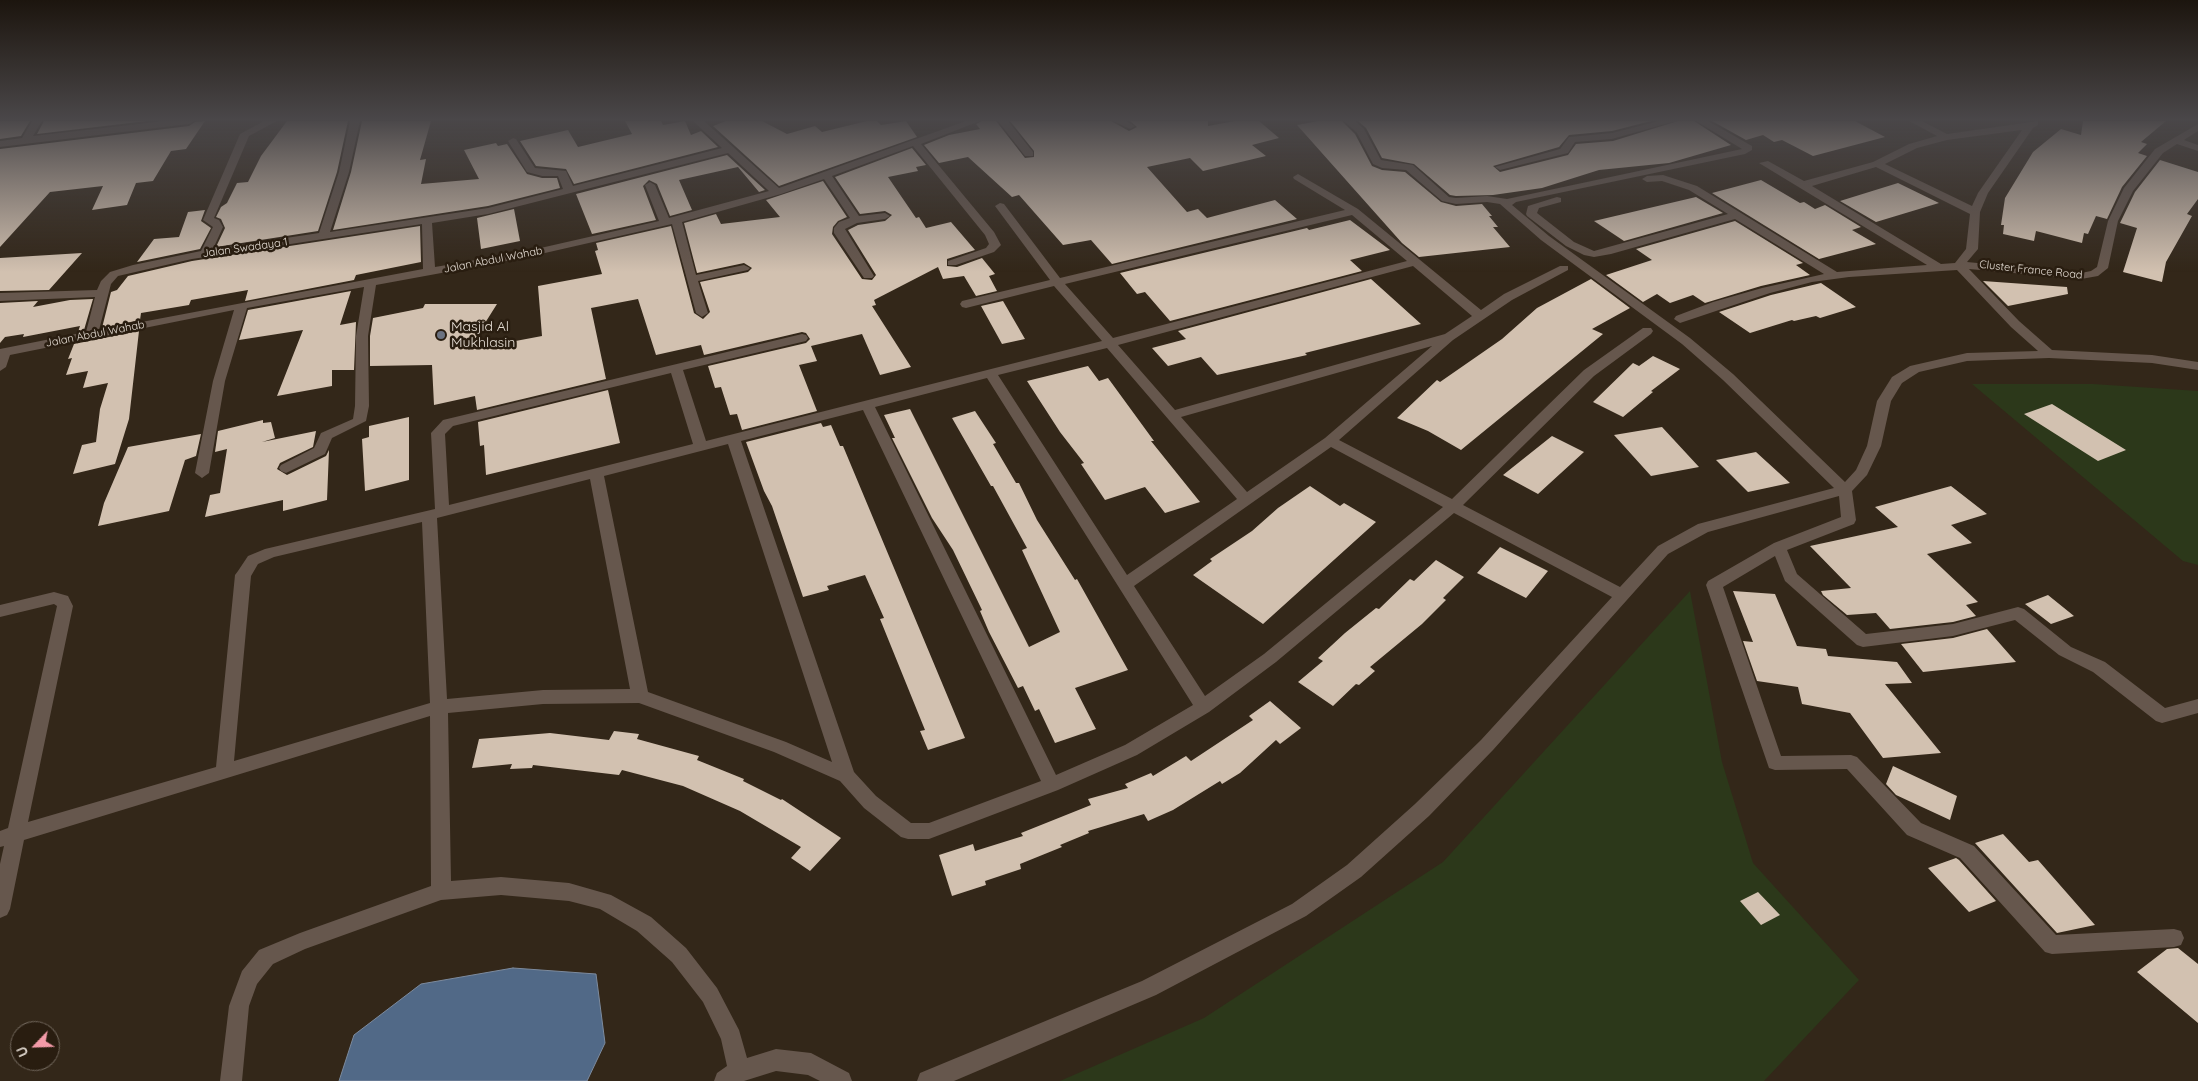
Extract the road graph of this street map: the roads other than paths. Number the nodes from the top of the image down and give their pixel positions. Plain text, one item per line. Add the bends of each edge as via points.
1 (229, 171) edge
2 (344, 171) edge
3 (535, 171) edge
4 (656, 171) edge
5 (755, 171) edge
6 (833, 171) edge
7 (939, 171) edge
8 (1415, 171) edge
9 (1649, 171) edge
10 (1779, 171) edge
11 (1851, 171) edge
12 (1892, 171) edge
13 (1998, 171) edge
14 (2142, 171) edge
15 (826, 174) junction
16 (1298, 177) dead end
17 (650, 184) dead end
18 (1803, 185) junction
19 (570, 190) junction
20 (777, 192) junction
21 (1507, 202) junction
22 (1000, 206) dead end
23 (1354, 211) junction
24 (1975, 212) junction
25 (1737, 215) junction
26 (885, 216) dead end
27 (856, 220) junction
28 (671, 221) junction
29 (427, 222) junction
30 (323, 237) junction
31 (206, 254) junction
32 (1415, 262) junction
33 (952, 263) dead end
34 (1960, 265) junction
35 (1938, 267) junction
36 (744, 268) dead end
37 (1564, 268) dead end
38 (429, 272) junction
39 (1834, 275) junction
40 (868, 276) dead end
41 (690, 279) junction
42 (1057, 282) junction
43 (370, 284) junction
44 (102, 293) junction
45 (0, 297) edge
46 (966, 304) dead end
47 (242, 305) junction
48 (702, 312) dead end
49 (1479, 315) junction
50 (1680, 319) dead end
51 (1647, 331) dead end
52 (92, 335) junction
53 (1449, 337) junction
54 (802, 338) dead end
55 (1110, 343) junction
56 (3, 353) edge
57 (2049, 354) junction
58 (2198, 366) edge
59 (0, 367) edge
60 (676, 370) junction
61 (990, 373) junction
62 (868, 404) junction
63 (1172, 415) junction
64 (733, 438) junction
65 (1330, 441) junction
66 (702, 446) junction
67 (286, 468) dead end
68 (202, 473) dead end
69 (596, 473) junction
70 (1845, 490) junction
71 (1247, 501) junction
72 (1454, 505) junction
73 (436, 513) junction
74 (1779, 547) junction
75 (1125, 584) junction
76 (1622, 595) junction
77 (0, 611) edge
78 (640, 696) junction
79 (2198, 706) edge
80 (439, 707) junction
81 (1202, 708) junction
82 (224, 772) junction
83 (846, 776) junction
84 (1052, 785) junction
85 (9, 837) edge
86 (441, 891) junction
87 (0, 909) edge
88 (2174, 938) dead end
89 (732, 1076) edge
90 (231, 1081) edge
91 (841, 1081) edge
92 (928, 1081) edge

1 - 31 street via 208,220 218,227
2 - 30 street
3 - 19 street via 562,173
4 - 19 street, Jalan Swadaya 1
5 - 20 street
6 - 15 street, Jalan Abdul Wahab
7 - 33 street via 986,229 995,245 990,250
8 - 21 street via 1446,199 1487,198
9 - 21 street
10 - 18 street
11 - 18 street
12 - 24 street
13 - 24 street via 1983,192
14 - 34 street, Cluster France Road via 2123,198 2113,222 2102,268 2094,274 2080,276
15 - 20 street, Jalan Abdul Wahab
15 - 27 street
16 - 23 street
17 - 28 street
18 - 35 street
19 - 29 street, Jalan Swadaya 1
20 - 28 street, Jalan Abdul Wahab
21 - 70 street via 1507,208 1545,238 1693,346
22 - 42 street
23 - 32 street
23 - 42 street
24 - 34 street via 1972,249
25 - 25 street via 1594,254 1570,244 1534,218 1530,211 1535,206 1570,196 1643,179 1663,178 1693,188
25 - 39 street
26 - 27 street
27 - 40 street via 843,224 839,228 840,233
28 - 38 street, Jalan Abdul Wahab via 523,255
28 - 41 street
29 - 30 street, Jalan Swadaya 1
29 - 38 street
30 - 31 street, Jalan Swadaya 1
31 - 44 street, Jalan Swadaya 1 via 122,271 108,279
32 - 49 street
32 - 55 street
34 - 35 street, Cluster France Road
34 - 57 street
35 - 39 street, Cluster France Road
36 - 41 street
37 - 49 street
38 - 43 street, Jalan Abdul Wahab
39 - 50 street, Cluster France Road via 1766,290
41 - 48 street
42 - 46 street
42 - 55 street
43 - 47 street, Jalan Abdul Wahab
43 - 67 street via 362,336 359,422 326,436 320,451
44 - 45 street
44 - 52 street, Jalan Swadaya 1
47 - 52 street, Jalan Abdul Wahab
47 - 68 street via 219,381
49 - 53 street
51 - 72 street via 1589,373
52 - 56 street, Jalan Abdul Wahab
53 - 63 street
53 - 65 street
54 - 60 street
55 - 61 street
55 - 63 street
56 - 59 street
57 - 58 street via 2152,359
57 - 70 street via 1967,357 1915,369 1897,380 1884,401 1870,455 1862,472
60 - 66 street
60 - 73 street via 448,423 438,433
61 - 62 street
61 - 75 street
62 - 64 street
62 - 84 street
63 - 71 street
64 - 66 street
64 - 83 street
65 - 71 street
65 - 72 street
66 - 69 street
69 - 73 street
69 - 78 street
70 - 74 street via 1849,520
70 - 76 street via 1703,528 1663,550
71 - 75 street
72 - 76 street
72 - 81 street via 1270,658
73 - 80 street
73 - 82 street via 270,553 253,560 244,575
74 - 79 street via 1790,577 1863,641 1953,630 2018,613 2065,651 2099,667 2162,716
74 - 88 street via 1714,585 1775,763 1851,762 1914,829 1967,852 2052,945
75 - 81 street
76 - 92 street via 1487,745 1422,810 1354,871 1307,904 1149,988
77 - 85 street via 54,598 62,600 65,606
78 - 80 street via 543,697
78 - 83 street via 780,747
80 - 82 street
80 - 86 street
81 - 84 street via 1131,750
82 - 85 street
83 - 84 street via 870,802 908,831 928,830
85 - 87 street
86 - 89 street via 501,886 569,892 604,901 644,924 679,954 710,995 731,1037
86 - 90 street via 266,957 250,978 239,1006
89 - 91 street via 776,1060 811,1064

